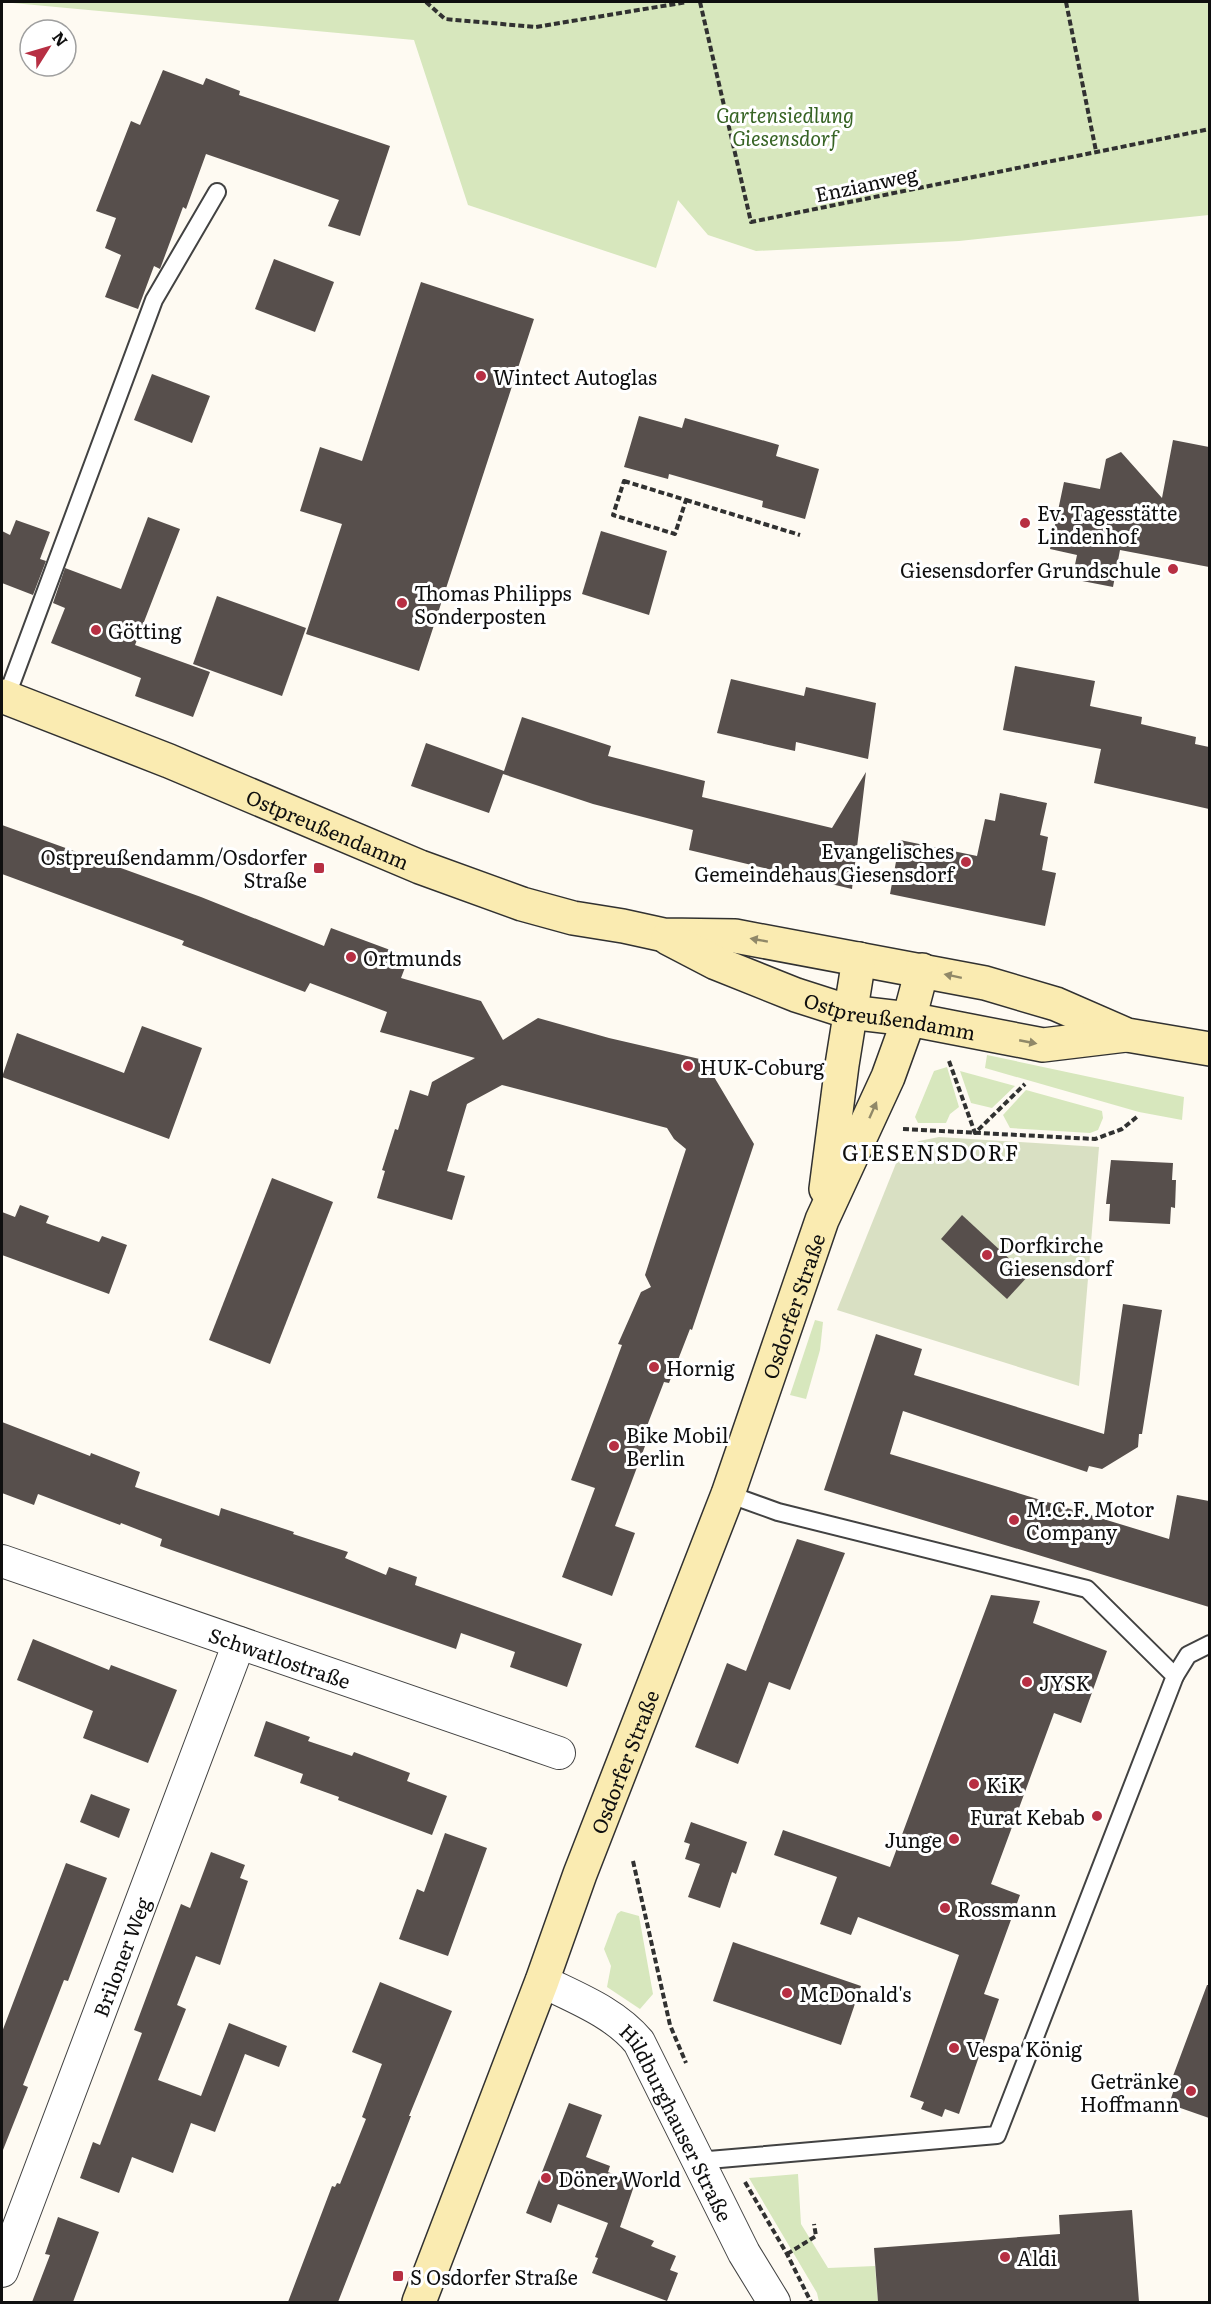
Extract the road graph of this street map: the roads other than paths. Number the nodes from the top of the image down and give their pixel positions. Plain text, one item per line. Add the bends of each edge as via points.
1 (218, 192) dead end
2 (4, 697) edge
3 (664, 935) junction
4 (859, 959) junction
5 (922, 970) junction
6 (849, 1012) junction
7 (909, 1019) junction
8 (1127, 1035) junction
9 (1209, 1048) edge
10 (822, 1220) junction
11 (728, 1494) junction
12 (2, 1561) edge
13 (239, 1643) junction
14 (1209, 1644) edge
15 (1175, 1676) junction
16 (559, 1753) dead end
17 (542, 1981) junction
18 (697, 2161) junction
19 (2, 2271) edge
20 (419, 2302) edge
21 (774, 2302) edge

1 - 2 lane via 154,300
2 - 3 main road, Ostpreußendamm via 475,889 573,918
4 -> 3 main road, Ostpreußendamm via 735,936
3 - 6 main road, Ostpreußendamm via 716,963
4 - 5 main road, Ostpreußendamm
4 - 6 main road, Osdorfer Straße
5 - 7 main road, Osdorfer Straße
8 -> 5 main road, Ostpreußendamm via 1056,1004
6 - 7 main road, Ostpreußendamm
6 - 10 main road, Osdorfer Straße
7 -> 8 main road, Ostpreußendamm via 1043,1045
10 -> 7 main road, Osdorfer Straße via 888,1077
8 - 9 main road, Ostpreußendamm
10 - 11 main road, Osdorfer Straße
11 - 15 lane via 778,1512 1087,1589
11 - 17 main road, Osdorfer Straße
12 - 13 street, Schwatlostraße
13 - 16 street, Schwatlostraße
13 - 19 street, Briloner Weg
14 - 15 lane via 1188,1655
15 - 18 lane via 997,2135
17 - 18 street, Hildburghauser Straße via 604,2012 631,2032 650,2061
17 - 20 main road, Osdorfer Straße
18 - 21 street, Hildburghauser Straße

